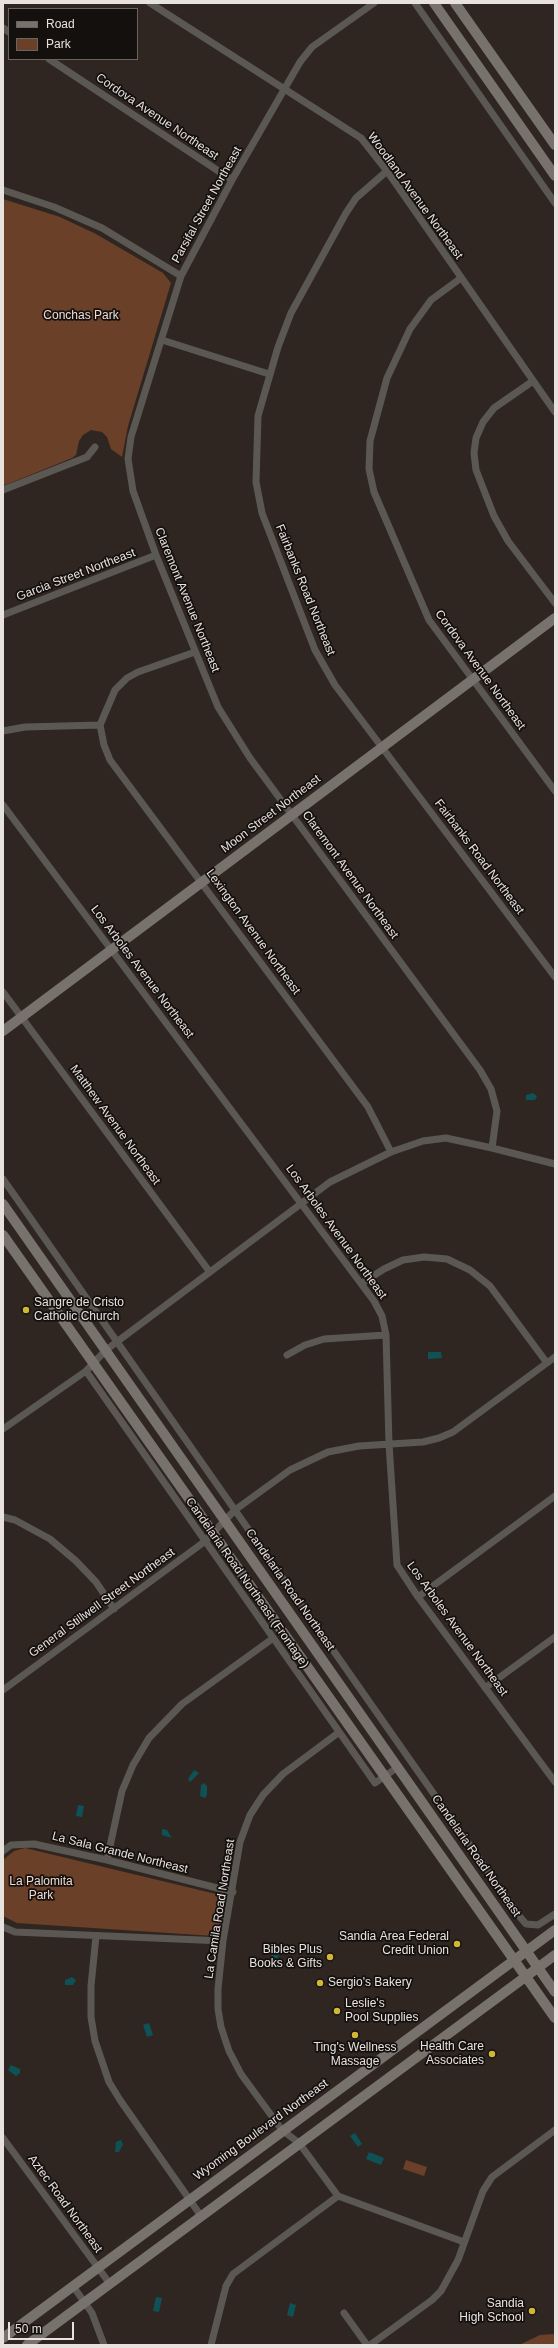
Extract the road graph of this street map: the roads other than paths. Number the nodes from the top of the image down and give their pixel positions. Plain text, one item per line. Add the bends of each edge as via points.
1 (150, 3) edge
2 (374, 3) edge
3 (415, 3) edge
4 (434, 3) edge
5 (455, 3) edge
6 (51, 60) edge
7 (284, 88) junction
8 (555, 145) edge
9 (387, 171) junction
10 (555, 176) edge
11 (232, 180) junction
12 (3, 190) edge
13 (555, 203) edge
14 (181, 276) junction
15 (461, 278) junction
16 (162, 340) junction
17 (269, 374) junction
18 (533, 381) junction
19 (555, 412) edge
20 (96, 447) dead end
21 (128, 459) joint
22 (3, 490) edge
23 (156, 555) junction
24 (555, 603) edge
25 (3, 615) edge
26 (555, 618) edge
27 (195, 652) junction
28 (473, 680) junction
29 (100, 725) junction
30 (3, 731) edge
31 (383, 747) junction
32 (555, 791) edge
33 (3, 805) edge
34 (293, 815) junction
35 (202, 882) junction
36 (111, 950) junction
37 (555, 977) edge
38 (3, 992) edge
39 (22, 1017) junction
40 (3, 1031) edge
41 (492, 1148) junction
42 (391, 1152) junction
43 (555, 1164) edge
44 (3, 1178) edge
45 (302, 1202) junction
46 (3, 1204) edge
47 (3, 1235) edge
48 (209, 1272) junction
49 (362, 1284) junction
50 (386, 1335) junction
51 (118, 1341) junction
52 (106, 1350) junction
53 (287, 1356) dead end
54 (555, 1357) edge
55 (547, 1363) junction
56 (94, 1364) junction
57 (86, 1371) junction
58 (3, 1429) edge
59 (389, 1444) junction
60 (555, 1496) edge
61 (235, 1510) junction
62 (3, 1518) edge
63 (226, 1521) junction
64 (213, 1532) junction
65 (204, 1542) junction
66 (418, 1597) junction
67 (114, 1609) junction
68 (555, 1637) edge
69 (272, 1640) junction
70 (485, 1688) junction
71 (3, 1690) edge
72 (338, 1733) junction
73 (398, 1767) junction
74 (385, 1777) junction
75 (554, 1780) edge
76 (3, 1851) edge
77 (107, 1860) junction
78 (232, 1892) junction
79 (555, 1914) edge
80 (3, 1927) edge
81 (555, 1930) edge
82 (96, 1936) junction
83 (223, 1941) junction
84 (526, 1951) junction
85 (555, 1954) edge
86 (514, 1960) junction
87 (537, 1967) junction
88 (525, 1977) junction
89 (555, 1992) edge
90 (555, 2018) edge
91 (282, 2130) junction
92 (555, 2130) edge
93 (3, 2138) edge
94 (299, 2143) junction
95 (338, 2196) junction
96 (189, 2199) junction
97 (201, 2216) junction
98 (464, 2242) junction
99 (98, 2268) junction
100 (110, 2284) junction
101 (73, 2286) junction
102 (85, 2302) junction
103 (344, 2313) dead end
104 (3, 2338) edge
105 (27, 2345) edge
106 (104, 2345) edge
107 (211, 2345) edge
108 (367, 2345) edge
109 (370, 2345) edge

1 - 7 street, Woodland Avenue Northeast
2 - 7 street, Parsifal Street Northeast via 312,47
3 - 13 street
4 - 10 main road
5 - 8 main road
6 - 11 street, Cordova Avenue Northeast
7 - 9 street, Woodland Avenue Northeast via 361,138
7 - 11 street, Parsifal Street Northeast
9 - 15 street, Woodland Avenue Northeast
9 - 17 street, Fairbanks Road Northeast via 356,198 346,213 291,313
11 - 14 street, Parsifal Street Northeast
12 - 14 street via 54,207 102,228
14 - 16 street, Parsifal Street Northeast
15 - 18 street, Woodland Avenue Northeast
15 - 28 street, Cordova Avenue Northeast via 431,300 410,329 387,378 370,440 368,469 374,492 420,602 429,620
16 - 17 street
16 - 21 street, Parsifal Street Northeast via 131,437
17 - 31 street, Fairbanks Road Northeast via 258,416 255,444 256,482 262,512 315,650 335,685
18 - 19 street, Woodland Avenue Northeast
18 - 24 street via 490,413 476,438 474,453 476,470 494,516 508,541
20 - 22 street via 87,457
21 - 23 street, Claremont Avenue Northeast via 133,491
23 - 25 street, Garcia Street Northeast
23 - 27 street, Claremont Avenue Northeast
26 - 28 main road, Moon Street Northeast
27 - 29 street via 126,678 112,695
27 - 34 street, Claremont Avenue Northeast via 218,707 250,758
28 - 31 main road, Moon Street Northeast
28 - 32 street, Cordova Avenue Northeast
29 - 30 street via 25,726
29 - 35 street, Lexington Avenue Northeast via 110,760
31 - 34 main road, Moon Street Northeast
31 - 37 street, Fairbanks Road Northeast
33 - 36 street, Los Arboles Avenue Northeast
34 - 35 main road, Moon Street Northeast
34 - 41 street, Claremont Avenue Northeast via 492,1089 497,1111
35 - 36 main road, Moon Street Northeast
35 - 42 street, Lexington Avenue Northeast via 368,1107
36 - 39 main road, Moon Street Northeast
36 - 45 street, Los Arboles Avenue Northeast
38 - 39 street, Matthew Avenue Northeast
39 - 40 main road, Moon Street Northeast
39 - 48 street, Matthew Avenue Northeast
41 - 42 street via 446,1138 423,1141
41 - 43 street
42 - 45 street via 330,1182
44 - 51 street
45 - 48 street
45 - 49 street, Los Arboles Avenue Northeast
46 - 52 main road, Candelaria Road Northeast
47 - 56 main road
48 - 51 street
49 - 50 street, Los Arboles Avenue Northeast via 382,1316
49 - 55 street via 403,1260 424,1257 447,1259 470,1270 490,1286
50 - 53 street via 324,1339 305,1345
50 - 59 street, Los Arboles Avenue Northeast
51 - 52 street
51 - 61 street
52 - 56 street
52 - 63 main road, Candelaria Road Northeast
54 - 55 street, General Stillwell Street Northeast
55 - 59 street, General Stillwell Street Northeast via 452,1432 423,1442
56 - 57 street
56 - 64 main road
57 - 58 street
57 - 65 street, Candelaria Road Northeast (Frontage)
59 - 61 street, General Stillwell Street Northeast via 328,1452 307,1460
59 - 66 street, Los Arboles Avenue Northeast via 395,1555 403,1576
60 - 66 street
61 - 63 street, General Stillwell Street Northeast
61 - 79 street via 520,1917 526,1924 538,1925
62 - 67 street via 16,1520 50,1539 96,1582
63 - 64 street, General Stillwell Street Northeast
63 - 73 main road, Candelaria Road Northeast
64 - 65 street, General Stillwell Street Northeast
64 - 74 main road
65 - 67 street, General Stillwell Street Northeast
65 - 69 street, Candelaria Road Northeast (Frontage)
66 - 70 street, Los Arboles Avenue Northeast
67 - 71 street, General Stillwell Street Northeast
68 - 70 street
69 - 72 street, Candelaria Road Northeast (Frontage)
69 - 77 street via 182,1704 149,1738 133,1765 122,1791
70 - 75 street, Los Arboles Avenue Northeast
72 - 74 street, Candelaria Road Northeast (Frontage) via 375,1783
72 - 78 street, La Camila Road Northeast via 282,1774 263,1794 250,1815 240,1842
73 - 74 street
73 - 84 main road, Candelaria Road Northeast
74 - 86 main road
76 - 77 street, La Sala Grande Northeast via 10,1845 34,1844
77 - 78 street, La Sala Grande Northeast
78 - 83 street, La Camila Road Northeast
80 - 82 street via 15,1932
81 - 84 main road, Wyoming Boulevard Northeast
82 - 83 street
82 - 96 street via 90,1986 90,2017 109,2082
83 - 91 street, La Camila Road Northeast via 218,1989 221,2028 241,2074
84 - 86 main road, Wyoming Boulevard Northeast
84 - 87 main road, Candelaria Road Northeast
85 - 87 main road
86 - 88 main road
86 - 91 main road, Wyoming Boulevard Northeast
87 - 88 main road
87 - 89 main road, Candelaria Road Northeast
88 - 90 main road
88 - 94 main road
91 - 94 street, La Camila Road Northeast
91 - 96 main road, Wyoming Boulevard Northeast
92 - 98 street via 492,2177 483,2191
93 - 99 street, Aztec Road Northeast
94 - 95 street, La Camila Road Northeast
94 - 97 main road
95 - 98 street
95 - 107 street via 233,2274 226,2286
96 - 97 street
96 - 99 main road, Wyoming Boulevard Northeast
97 - 100 main road
98 - 109 street via 458,2260 441,2291
99 - 100 street, Aztec Road Northeast
99 - 101 main road, Wyoming Boulevard Northeast
100 - 102 main road
101 - 102 street
101 - 104 main road, Wyoming Boulevard Northeast
102 - 105 main road
102 - 106 street
103 - 108 street

